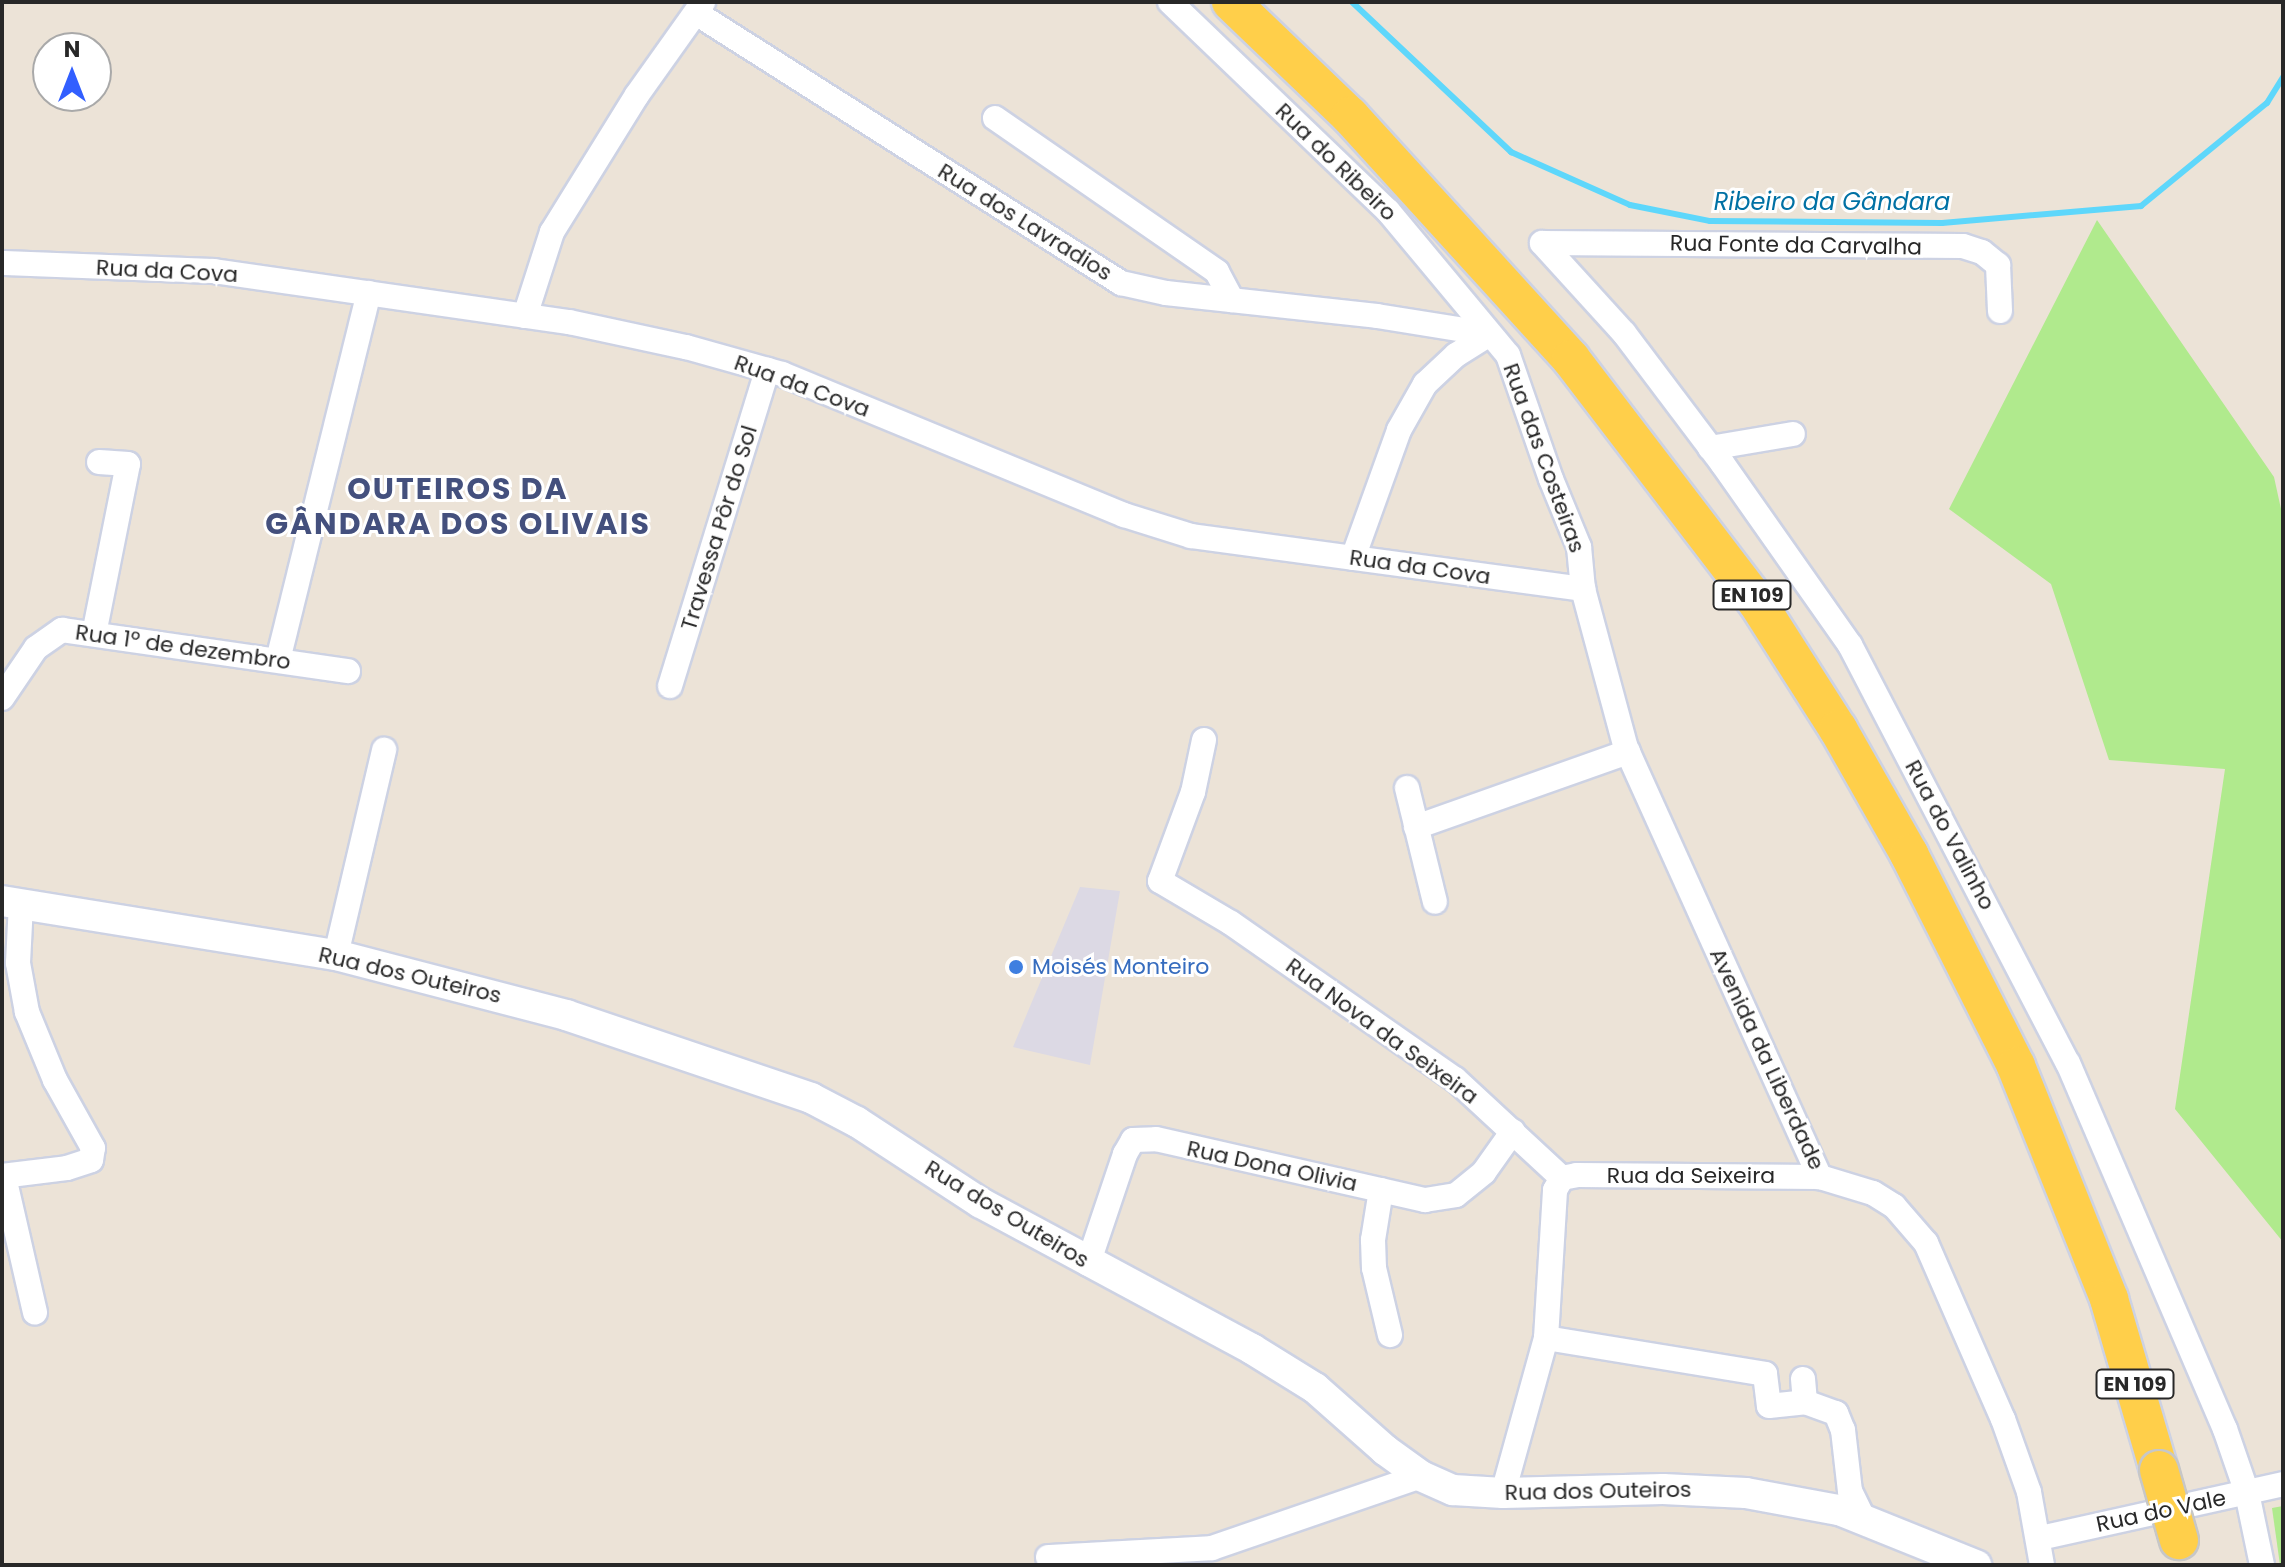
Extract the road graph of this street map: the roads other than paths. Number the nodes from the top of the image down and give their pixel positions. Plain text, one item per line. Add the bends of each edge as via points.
1 (1170, 2) edge
2 (1231, 2) edge
3 (699, 8) edge
4 (995, 118) dead end
5 (1542, 243) joint
6 (2, 263) edge
7 (369, 293) junction
8 (1232, 300) junction
9 (2000, 311) dead end
10 (525, 316) junction
11 (1489, 334) junction
12 (767, 370) junction
13 (1793, 434) dead end
14 (1710, 448) junction
15 (99, 462) dead end
16 (1353, 558) junction
17 (1583, 589) junction
18 (94, 634) junction
19 (278, 660) junction
20 (348, 671) dead end
21 (670, 686) dead end
22 (2, 698) edge
23 (1204, 740) dead end
24 (384, 750) dead end
25 (1628, 752) junction
26 (1407, 788) dead end
27 (1416, 827) junction
28 (11, 902) edge
29 (1435, 902) dead end
30 (336, 955) junction
31 (1513, 1131) junction
32 (3, 1177) edge
33 (1820, 1177) junction
34 (1562, 1178) junction
35 (1381, 1190) junction
36 (1088, 1264) junction
37 (35, 1312) dead end
38 (1390, 1335) dead end
39 (1546, 1338) junction
40 (1421, 1476) junction
41 (2283, 1484) edge
42 (1503, 1493) junction
43 (2247, 1493) junction
44 (1863, 1518) junction
45 (2040, 1538) junction
46 (2182, 1552) edge
47 (1048, 1557) dead end
48 (1976, 1565) edge
49 (2042, 1565) edge
50 (2262, 1565) edge

1 - 11 street, Rua do Ribeiro via 1388,211
2 - 46 main road, EN 109, bridge via 1350,116 1571,359 1757,602 1830,717 1909,854 2016,1066 2109,1299
3 - 8 street, Rua dos Lavradios via 1121,283
3 - 10 street via 637,95 552,232
4 - 8 street via 1217,272
5 - 9 street, Rua Fonte da Carvalha via 1963,246 1998,265
5 - 14 street, Rua do Valinho via 1624,333
6 - 7 street, Rua da Cova via 214,271
7 - 10 street, Rua da Cova
7 - 19 street
8 - 11 street, Rua dos Lavradios
10 - 12 street, Rua da Cova via 686,347
11 - 16 street via 1425,384 1399,430
11 - 17 street, Rua das Costeiras via 1508,355 1579,547
12 - 16 street, Rua da Cova via 1124,515 1191,536
12 - 21 street, Travessa Pôr do Sol
13 - 14 street
14 - 43 street, Rua do Valinho via 1850,645 2068,1063 2225,1429
15 - 18 street via 128,464
16 - 17 street, Rua da Cova
17 - 25 street, Avenida da Liberdade
18 - 19 street, Rua 1º de dezembro
18 - 22 street, Rua 1º de dezembro via 62,630 36,648
19 - 20 street, Rua 1º de dezembro
23 - 31 street, Rua Nova da Seixeira via 1193,792 1160,881 1231,923 1455,1079
24 - 30 street
25 - 27 street
25 - 33 street, Avenida da Liberdade
26 - 27 street
27 - 29 street
28 - 30 street, Rua dos Outeiros
28 - 32 street via 27,1012 55,1080 93,1148 91,1160 67,1168
30 - 36 street, Rua dos Outeiros via 566,1015 811,1098
31 - 34 street, Rua Nova da Seixeira
31 - 35 street, Rua Dona Olivia via 1484,1172 1456,1195 1425,1200
32 - 37 street
33 - 34 street, Rua da Seixeira
33 - 45 street, Avenida da Liberdade via 1885,1200 1906,1216 1926,1243 2003,1419
34 - 39 street via 1555,1190
35 - 36 street, Rua Dona Olivia via 1332,1176 1133,1140
35 - 38 street via 1374,1268
36 - 40 street, Rua dos Outeiros via 1298,1377
39 - 42 street
39 - 44 street via 1765,1374 1769,1406 1804,1391 1836,1413 1850,1491
40 - 42 street, Rua dos Outeiros via 1453,1490
40 - 47 street via 1212,1548
41 - 43 street, Rua do Vale
42 - 44 street, Rua dos Outeiros via 1703,1490 1746,1493
43 - 45 street, Rua do Vale
43 - 50 street, Rua do Valinho
44 - 48 street, Rua dos Outeiros
45 - 49 street, Avenida da Liberdade

